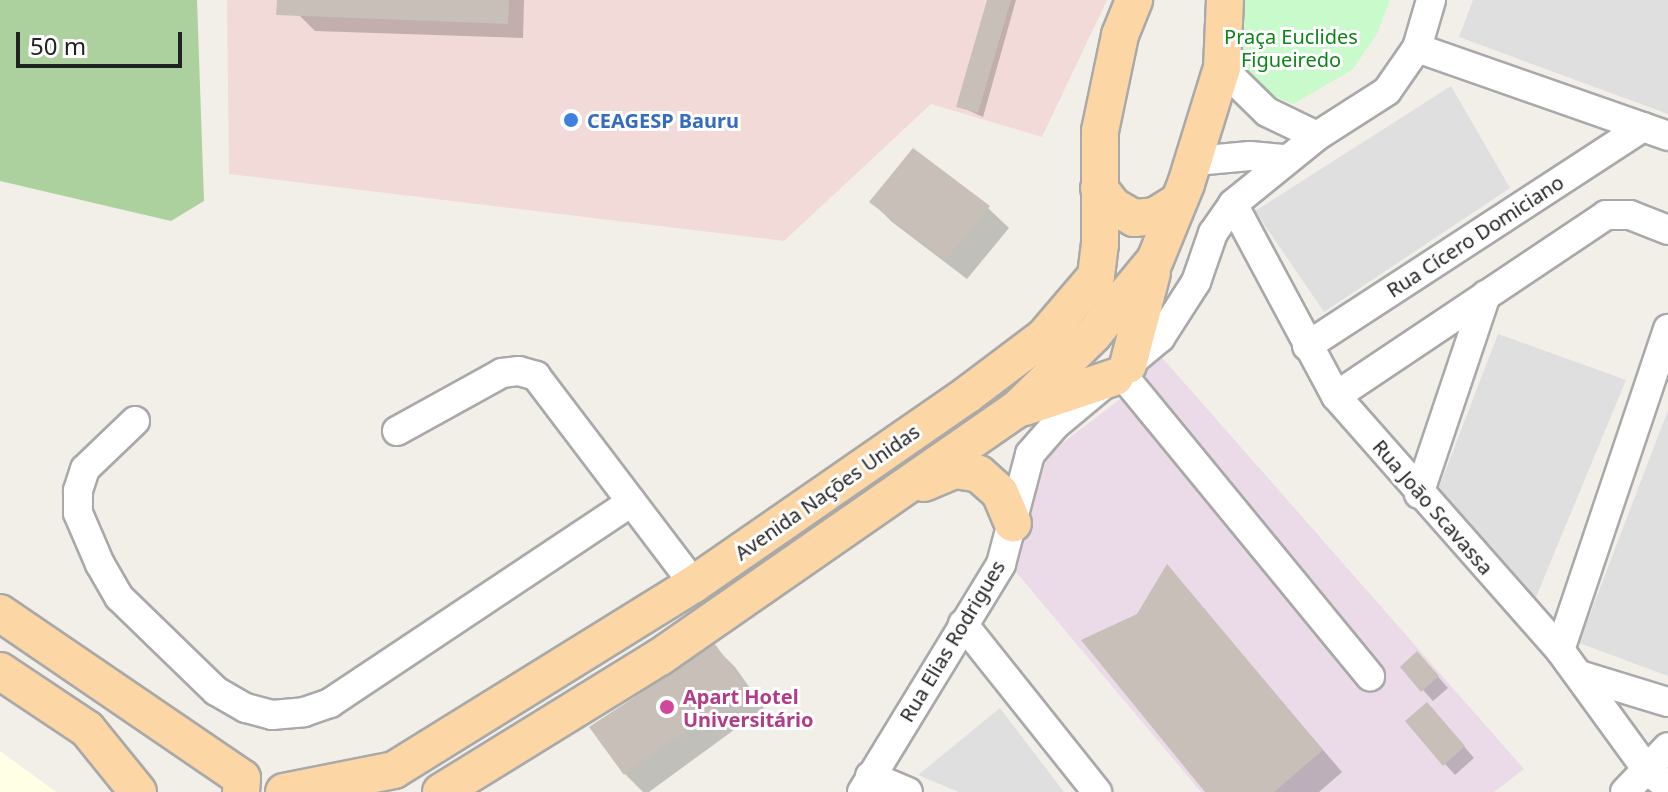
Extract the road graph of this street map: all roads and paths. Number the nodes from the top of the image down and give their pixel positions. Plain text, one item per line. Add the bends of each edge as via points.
1 (1134, 0) edge
2 (1224, 0) edge
3 (1431, 0) edge
4 (1417, 48) junction
5 (1224, 52) junction
6 (1656, 131) edge
7 (1317, 136) junction
8 (1286, 159) junction
9 (1195, 161) junction
10 (1099, 188) junction
11 (1177, 202) junction
12 (1233, 204) junction
13 (1668, 230) edge
14 (1155, 260) junction
15 (1486, 295) junction
16 (1668, 329) edge
17 (1307, 346) junction
18 (1121, 371) junction
19 (1336, 396) junction
20 (1016, 410) junction
21 (135, 421) dead end
22 (397, 431) dead end
23 (896, 493) junction
24 (1419, 494) junction
25 (631, 502) junction
26 (1013, 523) junction
27 (694, 584) junction
28 (0, 613) edge
29 (963, 624) junction
30 (1560, 650) junction
31 (0, 671) edge
32 (1579, 675) junction
33 (1370, 676) dead end
34 (1668, 702) edge
35 (1668, 747) edge
36 (1658, 778) edge
37 (866, 784) edge
38 (138, 792) edge
39 (241, 792) edge
40 (284, 792) edge
41 (441, 792) edge
42 (908, 792) edge
43 (1097, 792) edge
44 (1625, 792) edge

1 - 10 main road, Avenida Nações Unidas via 1108,81
2 - 5 main road, Avenida Nações Unidas
3 - 4 street, Rua Elias Rodrigues
4 - 6 street
4 - 7 street, Rua Elias Rodrigues via 1387,91
5 - 7 street via 1267,112
5 - 9 main road, Avenida Nações Unidas
6 - 17 street, Rua Cícero Domiciano
7 - 8 street, Rua Elias Rodrigues
8 - 9 street
8 - 12 street, Rua Elias Rodrigues
9 - 11 main road, Avenida Nações Unidas
10 - 11 main road via 1113,206 1134,218 1155,216
10 - 27 main road, Avenida Nações Unidas via 1096,276 1044,337
11 - 14 main road, Avenida Nações Unidas
12 - 17 street, Rua João Scavassa
12 - 18 street, Rua Elias Rodrigues via 1213,233 1196,282 1160,338
13 - 15 street via 1630,215 1606,215
14 - 18 main road
14 - 20 main road, Avenida Nações Unidas via 1093,335
15 - 19 street
15 - 24 street
16 - 30 street
17 - 19 street, Rua João Scavassa
18 - 20 main road
18 - 26 street, Rua Elias Rodrigues via 1054,426 1030,454
18 - 33 street
19 - 24 street, Rua João Scavassa
20 - 23 main road, Avenida Nações Unidas
21 - 25 street via 85,469 78,491 78,513 100,564 119,597 216,691 272,715 330,703
22 - 25 street via 502,373 536,376
23 - 26 main road via 955,470 979,474 1000,493
23 - 41 main road, Avenida Nações Unidas via 660,657
24 - 30 street, Rua João Scavassa
25 - 27 street
26 - 29 street, Rua Elias Rodrigues via 1001,564
27 - 40 main road, Avenida Nações Unidas via 394,770
28 - 39 main road via 242,778
29 - 37 street, Rua Elias Rodrigues
29 - 43 street
30 - 32 street, Rua João Scavassa
31 - 38 main road via 87,729
32 - 34 street
32 - 36 street, Rua João Scavassa
35 - 36 street
36 - 44 street
37 - 42 street

